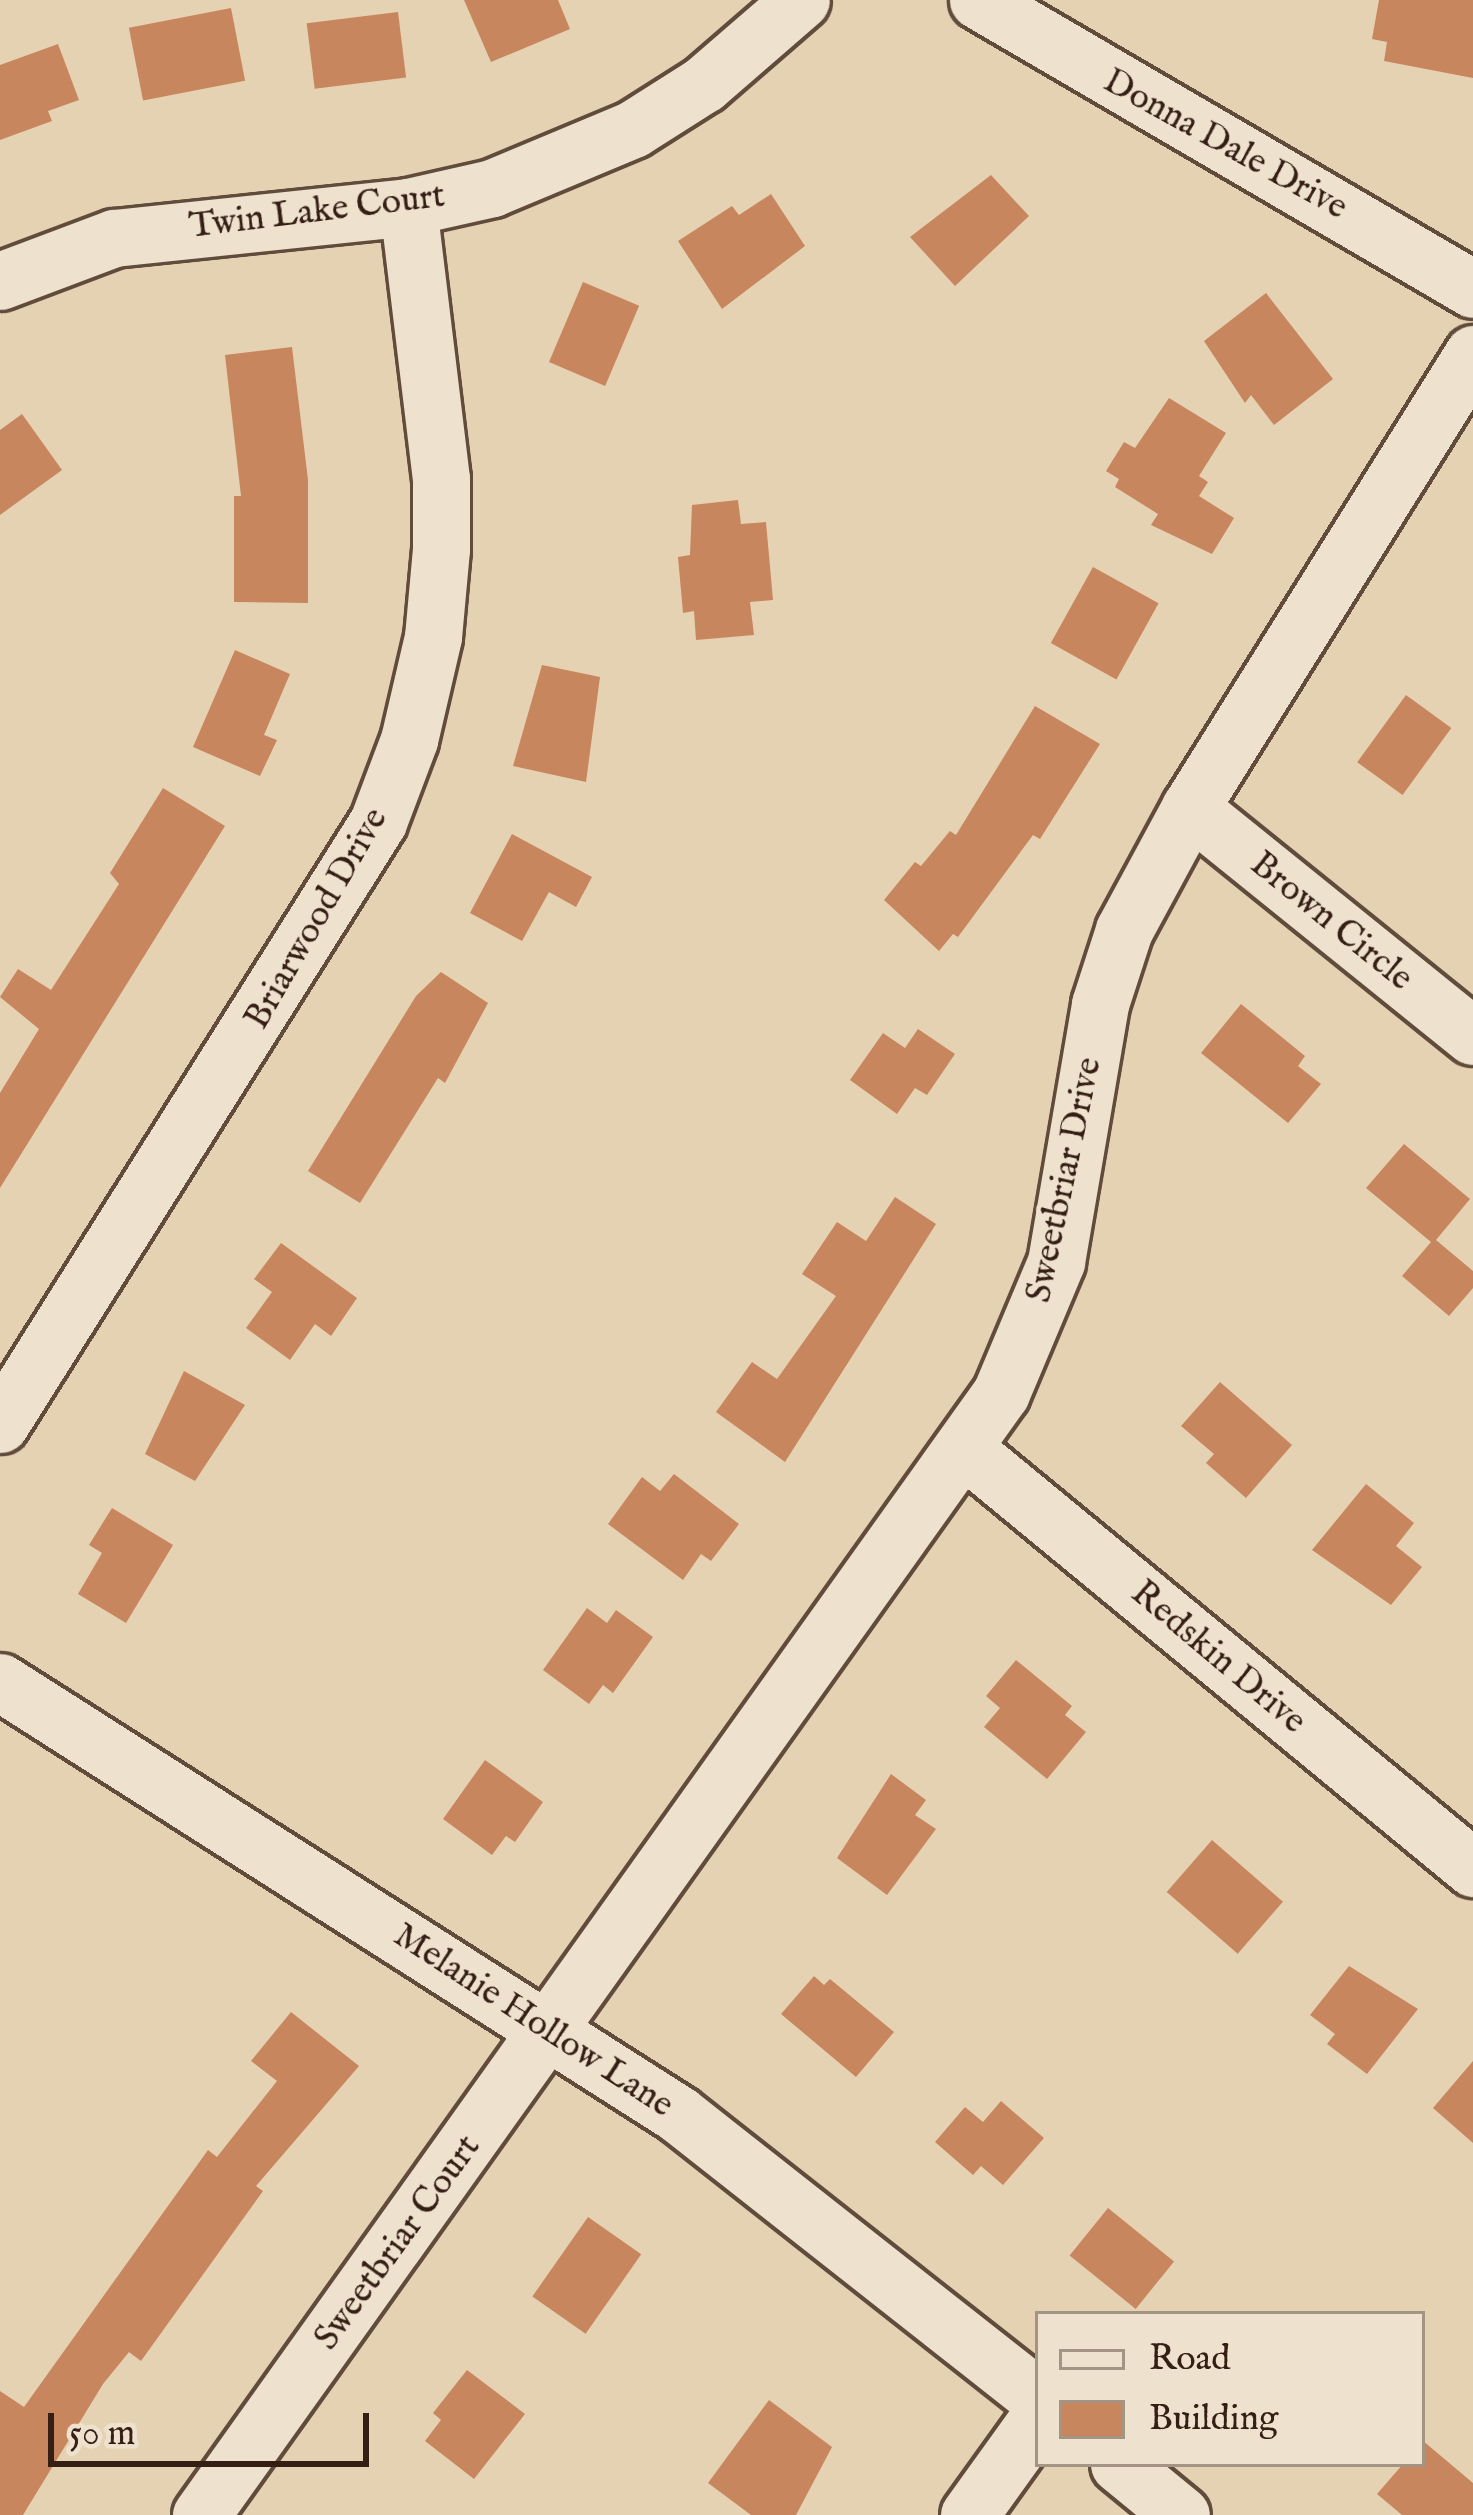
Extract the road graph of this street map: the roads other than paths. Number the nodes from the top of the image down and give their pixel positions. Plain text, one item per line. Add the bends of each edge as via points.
1 (801, 0) edge
2 (978, 0) edge
3 (408, 207) junction
4 (0, 280) edge
5 (1473, 290) edge
6 (1473, 354) edge
7 (1190, 808) junction
8 (1473, 1036) edge
9 (0, 1424) edge
10 (963, 1448) junction
11 (0, 1682) edge
12 (1473, 1868) edge
13 (550, 2027) junction
14 (1035, 2395) edge
15 (1035, 2423) edge
16 (1123, 2467) edge
17 (201, 2515) edge
18 (969, 2515) edge
19 (1181, 2515) edge

1 - 3 street, Twin Lake Court via 704,84 633,129 492,188
2 - 5 street, Donna Dale Drive
3 - 4 street, Twin Lake Court via 114,238
3 - 9 street, Briarwood Drive via 441,526 433,637 409,740 355,861
6 - 7 street, Sweetbriar Drive
7 - 8 street, Brown Circle
7 - 10 street, Sweetbriar Drive via 1124,931 1100,1004 1065,1220 1033,1330
10 - 12 street, Redskin Drive
10 - 13 street, Sweetbriar Drive via 727,1767
11 - 13 street, Melanie Hollow Lane
13 - 14 street, Melanie Hollow Lane via 812,2213
13 - 17 street, Sweetbriar Court
15 - 18 street
16 - 19 street

